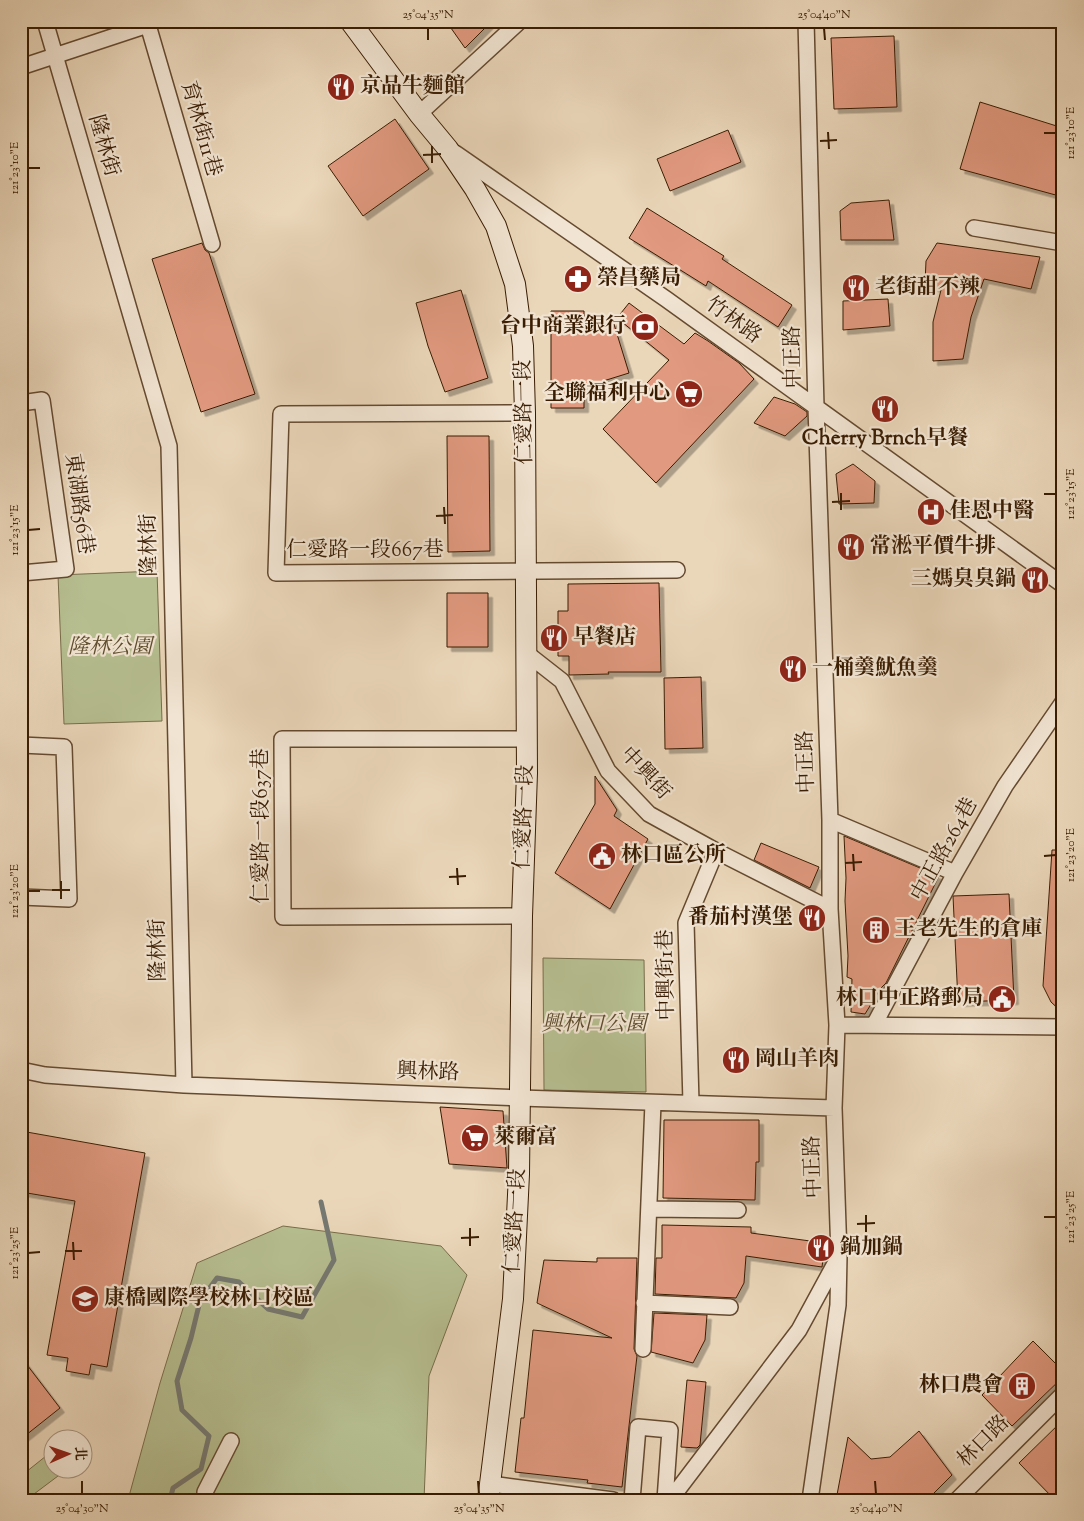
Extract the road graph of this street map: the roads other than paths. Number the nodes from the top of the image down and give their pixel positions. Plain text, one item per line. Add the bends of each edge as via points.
1 (45, 21) edge
2 (350, 21) edge
3 (520, 21) edge
4 (806, 21) edge
5 (152, 23) edge
6 (54, 56) junction
7 (21, 67) edge
8 (419, 114) junction
9 (448, 149) junction
10 (974, 228) dead end
11 (1063, 243) edge
12 (212, 244) dead end
13 (21, 403) edge
14 (816, 407) junction
15 (525, 413) junction
16 (677, 570) dead end
17 (526, 572) junction
18 (21, 574) edge
19 (1063, 585) edge
20 (525, 652) junction
21 (1063, 702) edge
22 (526, 739) junction
23 (21, 745) edge
24 (830, 820) junction
25 (716, 851) junction
26 (955, 873) junction
27 (21, 897) edge
28 (830, 909) junction
29 (522, 916) junction
30 (837, 1025) junction
31 (874, 1025) junction
32 (1063, 1027) edge
33 (21, 1070) edge
34 (184, 1085) junction
35 (520, 1098) junction
36 (653, 1103) junction
37 (691, 1103) junction
38 (834, 1108) junction
39 (650, 1209) junction
40 (738, 1210) dead end
41 (839, 1256) junction
42 (644, 1303) junction
43 (730, 1307) dead end
44 (643, 1349) dead end
45 (1063, 1394) edge
46 (231, 1441) dead end
47 (489, 1492) edge
48 (205, 1500) edge
49 (613, 1500) edge
50 (632, 1500) edge
51 (665, 1500) edge
52 (670, 1500) edge
53 (810, 1500) edge
54 (956, 1500) edge

1 - 6 street, 隆林街
2 - 8 main road, 仁愛路一段
3 - 8 street
4 - 14 street, 中正路
5 - 6 street
5 - 12 street, 育林街11巷
6 - 7 street
6 - 34 street, 隆林街 via 168,446
8 - 9 main road, 仁愛路一段
9 - 14 street, 竹林路
9 - 15 main road, 仁愛路一段 via 496,226 515,284 523,346
10 - 11 street
13 - 18 street, 東湖路56巷 via 42,400 66,569
14 - 19 street, 竹林路
14 - 24 street, 中正路
15 - 17 main road, 仁愛路一段
15 - 17 street, 仁愛路一段667巷 via 281,414 276,573
16 - 17 street
17 - 20 main road, 仁愛路一段
20 - 22 main road, 仁愛路一段
20 - 25 street, 中興街 via 562,681 608,771 649,814
21 - 26 street, 中正路264巷 via 1005,786
22 - 29 main road, 仁愛路一段
22 - 29 street, 仁愛路一段637巷 via 282,738 283,917
23 - 27 street via 64,747 69,899
24 - 26 street
24 - 28 street, 中正路
25 - 28 street, 中興街
25 - 37 street, 中興街1巷 via 686,923
26 - 31 street, 中正路264巷
28 - 30 street, 中正路
29 - 35 main road, 仁愛路一段
30 - 31 street
30 - 38 street, 中正路
31 - 32 street
33 - 34 street, 興林路 via 44,1075
34 - 35 street, 興林路
35 - 36 street, 興林路
35 - 47 main road, 仁愛路一段 via 513,1298
36 - 37 street, 興林路
36 - 39 street
37 - 38 street, 興林路
38 - 41 street, 中正路
39 - 40 street
39 - 42 street
41 - 52 street via 799,1330
41 - 53 street, 中正路 via 838,1305
42 - 43 street
42 - 44 street
45 - 54 street, 林口路
46 - 48 street via 205,1492
47 - 49 street
50 - 51 street via 638,1427 670,1430

